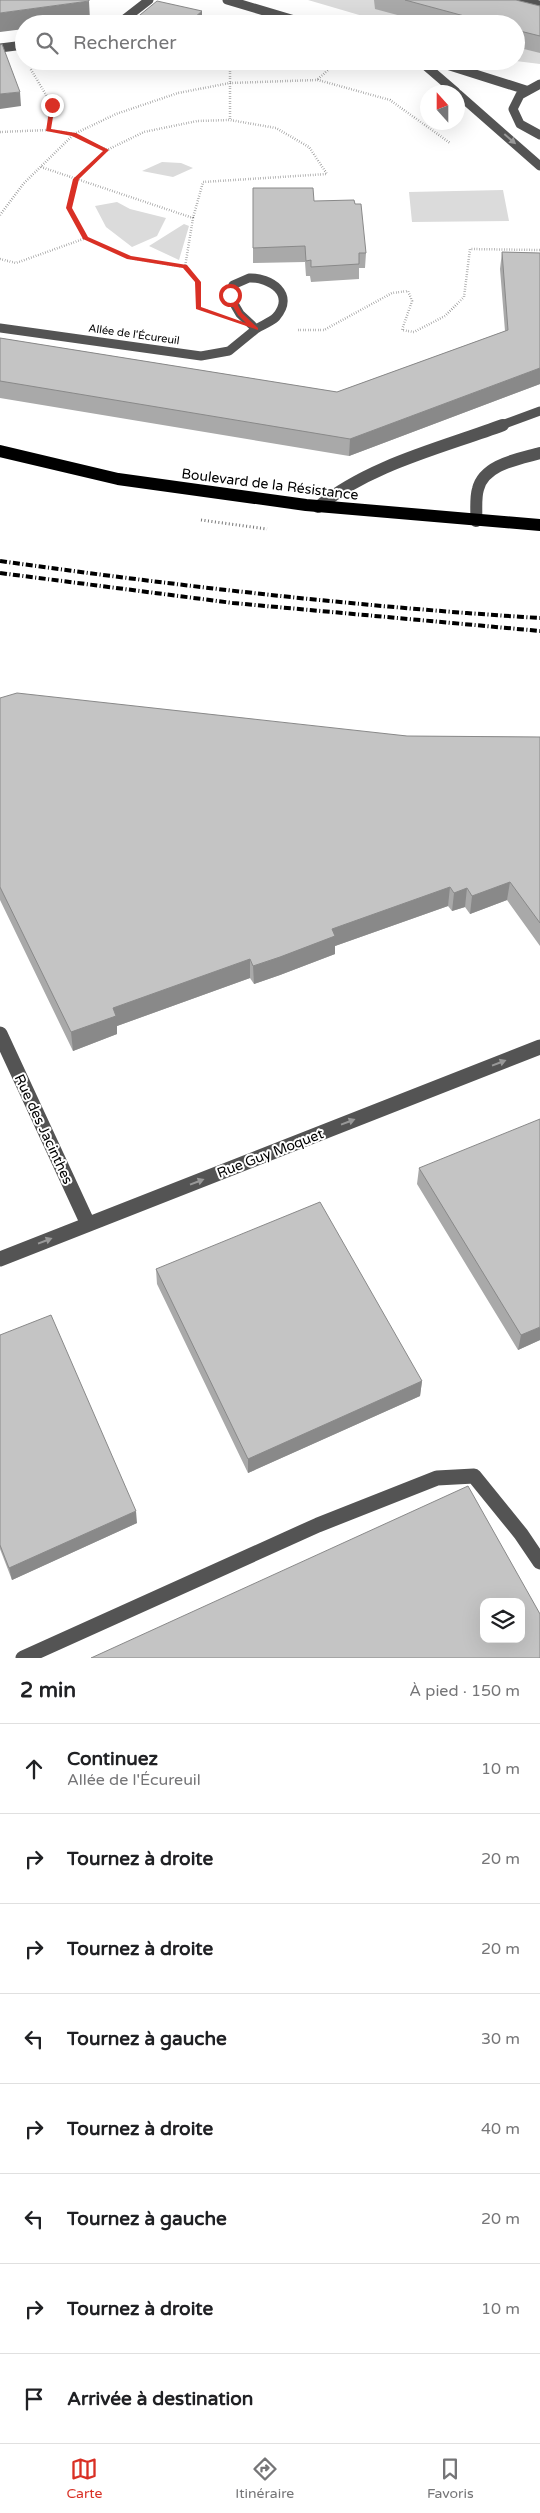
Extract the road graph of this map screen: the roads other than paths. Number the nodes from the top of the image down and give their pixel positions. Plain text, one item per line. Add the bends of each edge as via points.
1 (149, 0) edge
2 (227, 0) edge
3 (515, 0) edge
4 (540, 5) edge
5 (132, 15) edge
6 (278, 15) edge
7 (15, 46) edge
8 (0, 48) edge
9 (430, 70) edge
10 (463, 70) edge
11 (540, 84) edge
12 (448, 85) edge
13 (526, 90) junction
14 (465, 100) edge
15 (540, 135) edge
16 (540, 166) edge
17 (0, 328) edge
18 (256, 329) junction
19 (540, 411) edge
20 (0, 451) edge
21 (540, 453) edge
22 (318, 506) junction
23 (476, 521) junction
24 (540, 525) edge
25 (0, 1034) edge
26 (540, 1047) edge
27 (88, 1224) junction
28 (0, 1259) edge
29 (540, 1562) edge
30 (23, 1658) edge

1 - 5 street
2 - 6 street
3 - 4 street
7 - 8 street
9 - 12 street
10 - 13 street
11 - 13 street
13 - 15 street via 517,96 513,112 526,128
14 -> 16 street
17 - 18 street, Allée de l'Écureuil via 201,356 232,351
18 - 18 street, Allée de l'Écureuil via 277,316 283,300 280,288 269,278 249,278 233,285 230,295 240,314
19 - 22 street via 370,474 340,489
20 - 22 main road, Boulevard de la Résistance via 118,478
21 - 23 street via 492,470 482,479 478,486
22 - 23 main road, Boulevard de la Résistance
23 - 24 main road, Boulevard de la Résistance
25 - 27 street, Rue des Jacinthes
27 -> 26 street, Rue Guy Moquet
28 -> 27 street, Rue Guy Moquet
29 - 30 street via 474,1476 437,1478 318,1525

